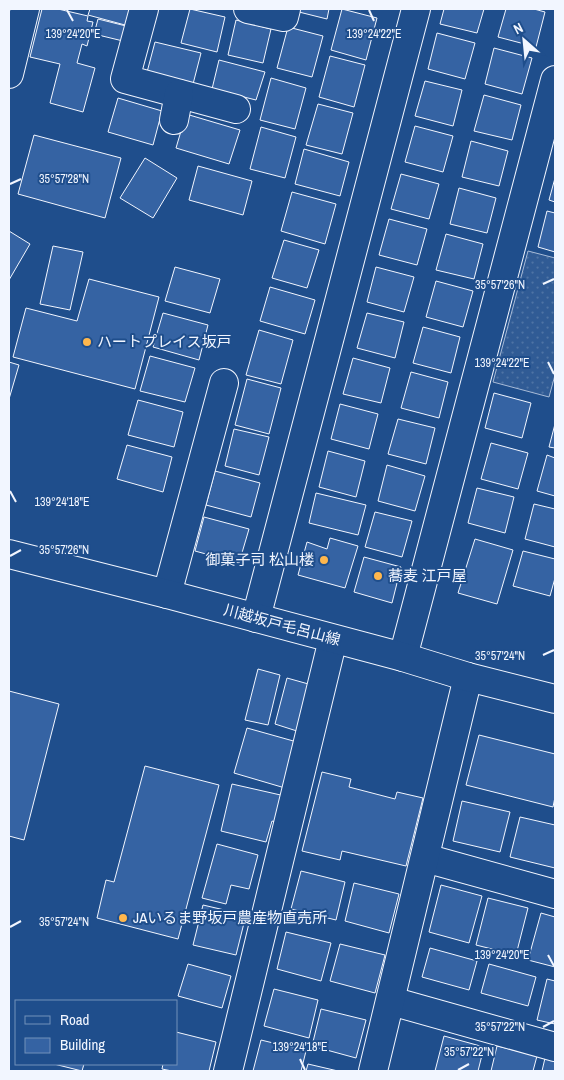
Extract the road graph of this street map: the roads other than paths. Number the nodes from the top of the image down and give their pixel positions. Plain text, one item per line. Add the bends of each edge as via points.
1 (26, 9) edge
2 (144, 9) edge
3 (248, 9) edge
4 (286, 9) edge
5 (416, 9) edge
6 (9, 74) edge
7 (555, 80) edge
8 (236, 109) dead end
9 (224, 383) dead end
10 (9, 554) edge
11 (168, 594) junction
12 (256, 618) junction
13 (333, 638) junction
14 (403, 657) junction
15 (468, 677) junction
16 (555, 696) edge
17 (425, 858) junction
18 (555, 894) edge
19 (391, 1001) junction
20 (555, 1047) edge
21 (228, 1071) edge
22 (373, 1071) edge

1 - 6 street
2 - 8 street via 125,79 176,107
3 - 4 street via 284,17
5 - 12 street
7 - 14 street
9 - 11 street
10 - 11 street, 川越坂戸毛呂山線
11 - 12 street, 川越坂戸毛呂山線
12 - 13 street, 川越坂戸毛呂山線
13 - 14 street, 川越坂戸毛呂山線
13 - 21 street
14 - 15 street, 川越坂戸毛呂山線
15 - 16 street, 川越坂戸毛呂山線
15 - 17 street
17 - 18 street
17 - 19 street
19 - 20 street
19 - 22 street

